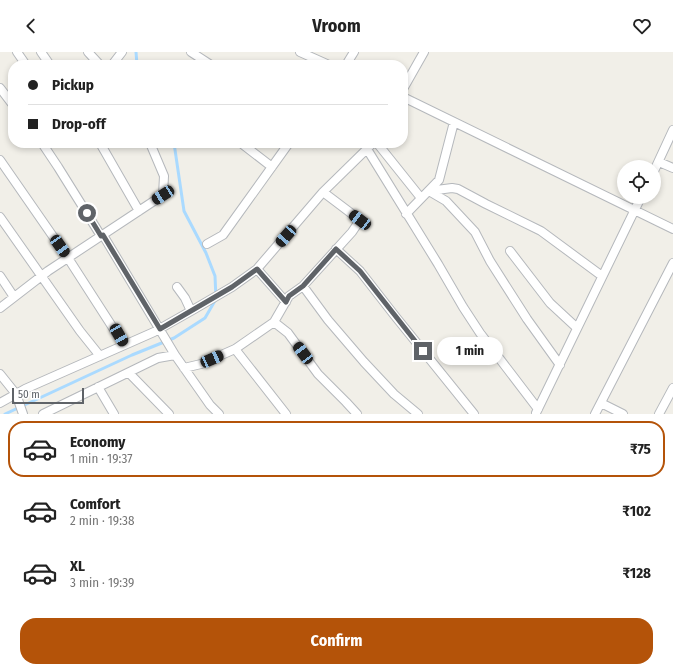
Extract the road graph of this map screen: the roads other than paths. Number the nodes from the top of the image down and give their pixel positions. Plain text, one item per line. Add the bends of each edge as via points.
1 (88, 52) edge
2 (122, 52) edge
3 (191, 52) edge
4 (300, 52) edge
5 (424, 52) edge
6 (95, 60) edge
7 (116, 60) edge
8 (203, 60) edge
9 (318, 60) edge
10 (408, 80) edge
11 (0, 88) edge
12 (8, 98) edge
13 (408, 102) edge
14 (454, 122) junction
15 (673, 130) edge
16 (45, 148) edge
17 (103, 148) edge
18 (152, 148) edge
19 (247, 148) edge
20 (285, 148) edge
21 (381, 148) edge
22 (367, 149) joint
23 (0, 160) edge
24 (659, 160) edge
25 (661, 163) edge
26 (272, 167) junction
27 (673, 168) edge
28 (428, 191) junction
29 (323, 192) junction
30 (421, 198) junction
31 (637, 204) edge
32 (634, 210) junction
33 (139, 211) junction
34 (406, 214) junction
35 (0, 216) edge
36 (673, 228) edge
37 (102, 236) junction
38 (207, 244) dead end
39 (336, 249) junction
40 (510, 252) dead end
41 (68, 258) junction
42 (673, 262) edge
43 (257, 269) junction
44 (0, 276) edge
45 (602, 276) junction
46 (41, 277) junction
47 (303, 286) junction
48 (177, 287) dead end
49 (14, 298) junction
50 (286, 302) junction
51 (0, 308) edge
52 (191, 311) junction
53 (274, 322) junction
54 (577, 328) junction
55 (160, 329) junction
56 (124, 345) junction
57 (235, 349) junction
58 (175, 355) junction
59 (100, 356) junction
60 (560, 365) junction
61 (184, 368) junction
62 (129, 372) junction
63 (0, 374) edge
64 (98, 387) junction
65 (673, 388) edge
66 (16, 394) junction
67 (0, 403) edge
68 (602, 404) junction
69 (56, 411) edge
70 (537, 412) edge
71 (23, 414) edge
72 (43, 414) edge
73 (114, 414) edge
74 (169, 414) edge
75 (219, 414) edge
76 (286, 414) edge
77 (356, 414) edge
78 (418, 414) edge
79 (474, 414) edge
80 (595, 414) edge
81 (623, 414) edge
82 (659, 414) edge

1 - 6 street
2 - 7 street
3 - 8 street
4 - 9 street
5 - 10 street
11 - 12 street
13 - 14 street
14 - 28 street via 439,180
14 - 32 street
15 - 24 street
16 - 37 street
17 - 33 street
18 - 33 street via 164,176 163,195
19 - 26 street
20 - 26 street
21 - 30 street
22 - 29 street
22 - 34 street
23 - 41 street
25 - 27 street
26 - 38 street via 222,235
28 - 30 street
28 - 45 street via 458,188 541,231
28 - 60 street via 446,201 475,232 490,261 527,319
29 - 39 street via 360,220
29 - 43 street
30 - 34 street
31 - 32 street
32 - 36 street
32 - 45 street
33 - 37 street
34 - 70 street via 480,333
35 - 46 street
37 - 41 street
37 - 55 street
39 - 47 street
39 - 79 street via 360,271
40 - 54 street via 550,302
41 - 46 street
41 - 56 street
42 - 68 street
43 - 50 street
43 - 52 street
44 - 49 street
45 - 54 street
46 - 49 street
46 - 59 street
47 - 50 street via 289,296
47 - 78 street via 364,362 394,394
48 - 52 street
49 - 51 street
50 - 53 street
52 - 55 street
53 - 57 street
53 - 77 street via 288,333 318,374
54 - 60 street
55 - 56 street
55 - 58 street
56 - 59 street
57 - 61 street via 201,364
57 - 76 street
58 - 61 street
58 - 62 street via 158,358
59 - 66 street
60 - 70 street
61 - 75 street
62 - 64 street
62 - 74 street
63 - 66 street
64 - 69 street
64 - 73 street
65 - 82 street
66 - 67 street
66 - 71 street
68 - 80 street
68 - 81 street
69 - 72 street

